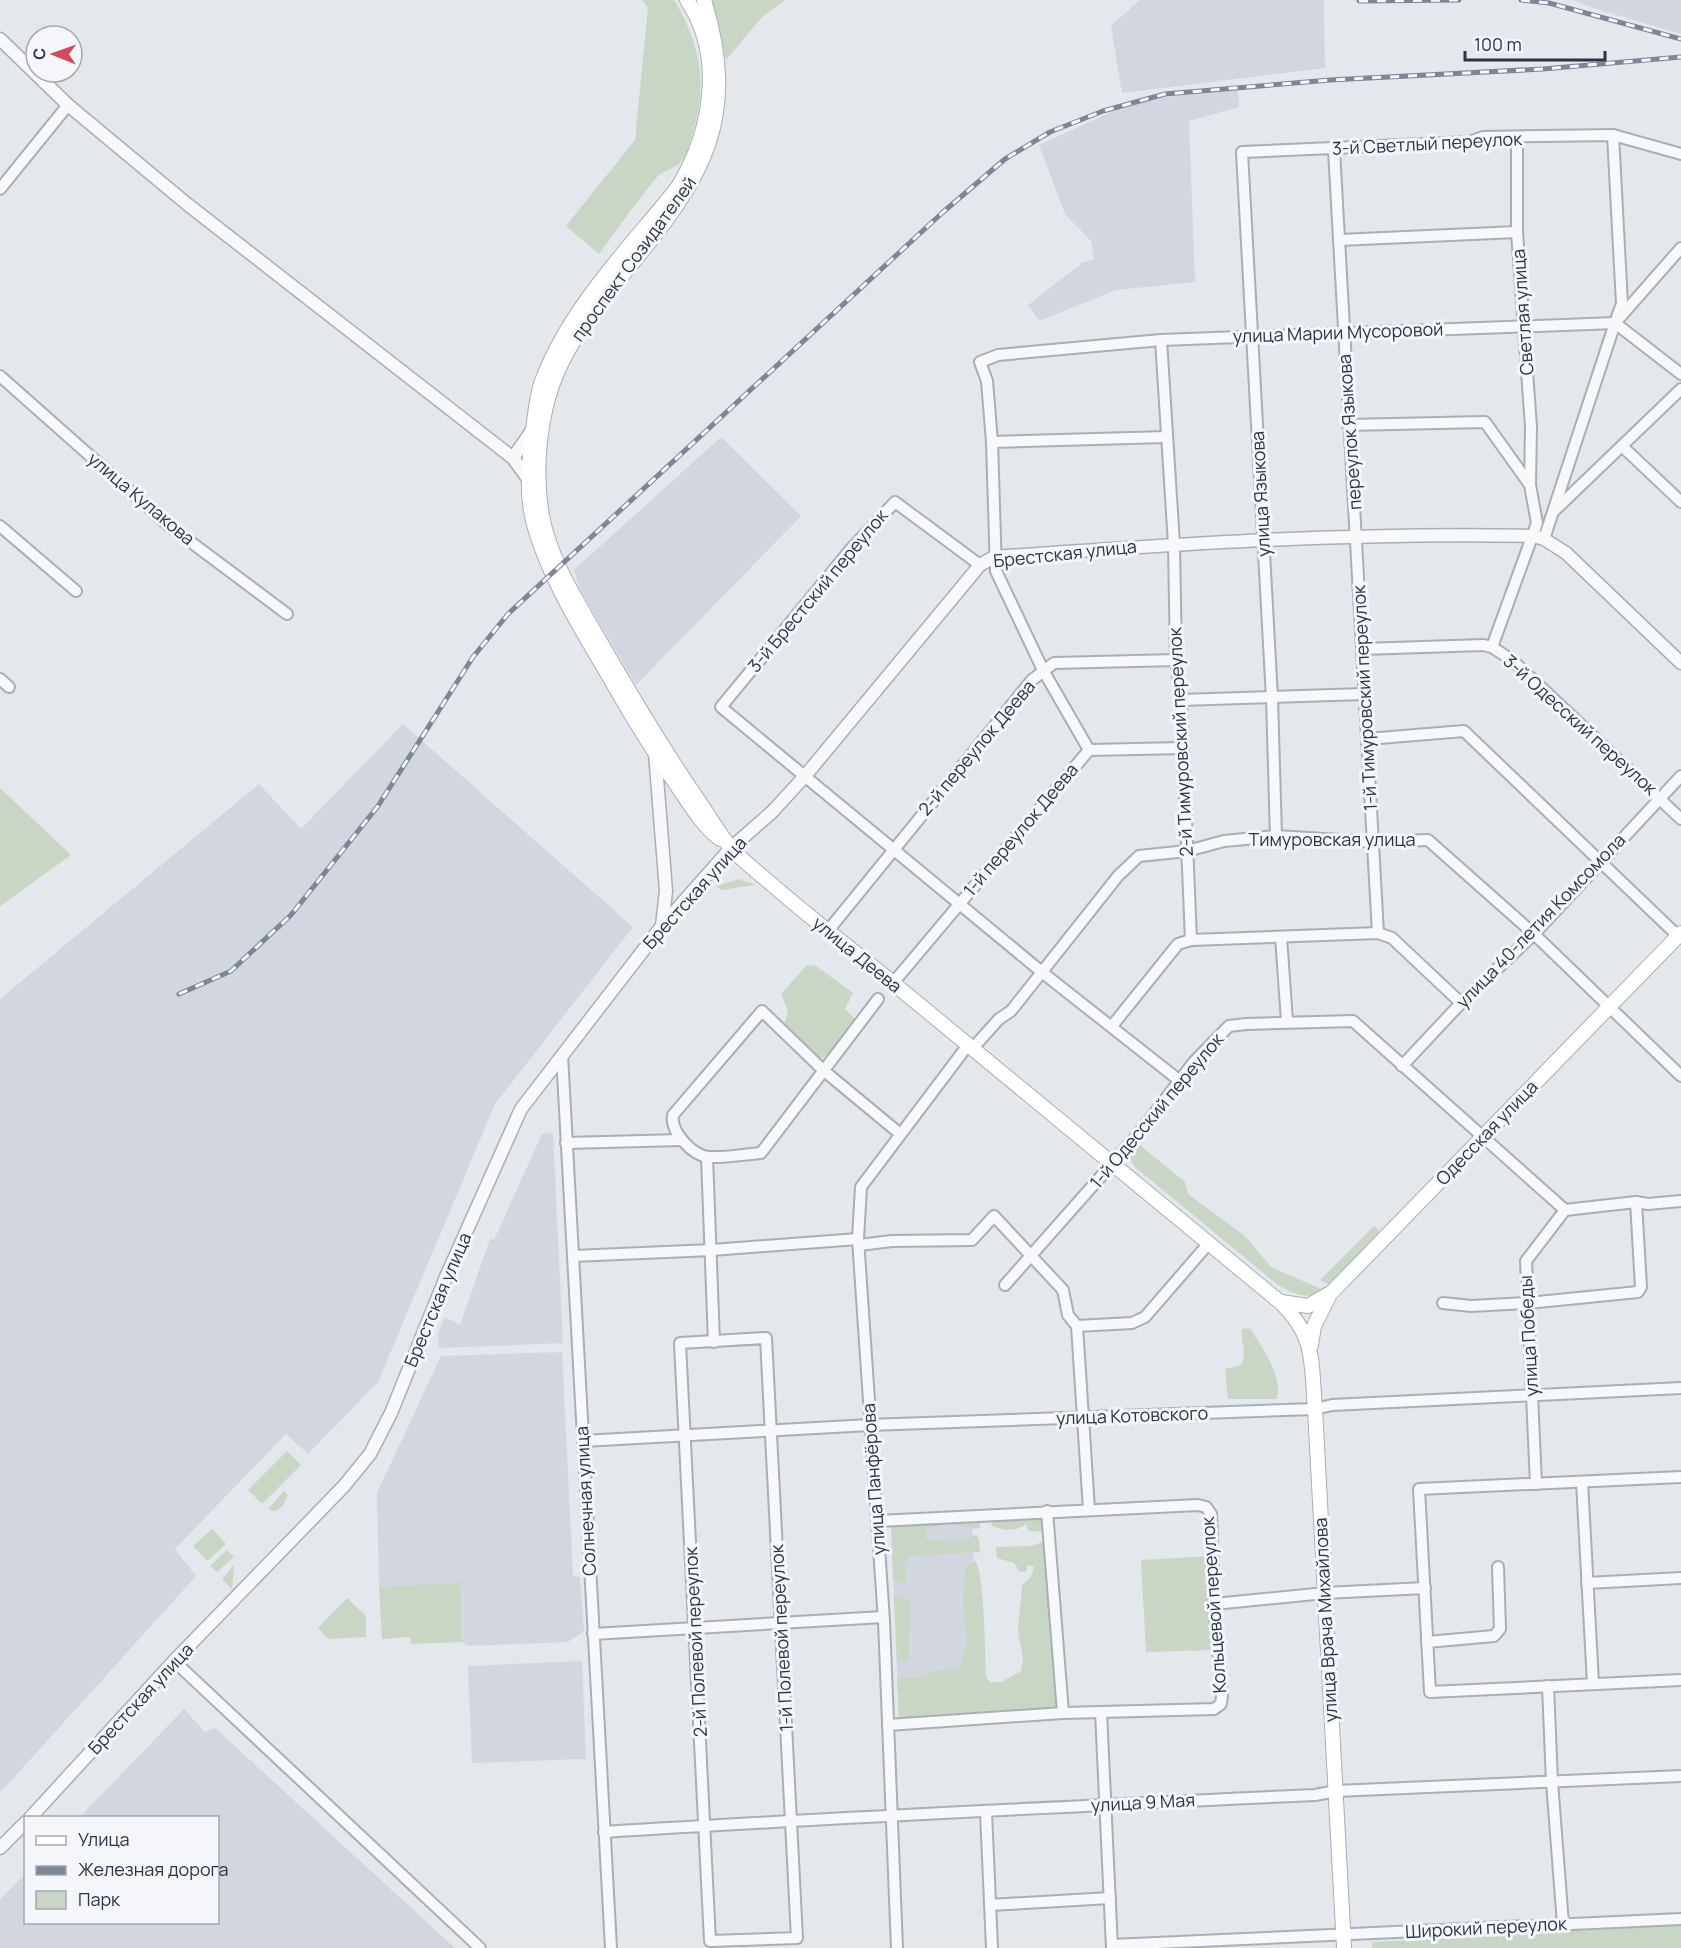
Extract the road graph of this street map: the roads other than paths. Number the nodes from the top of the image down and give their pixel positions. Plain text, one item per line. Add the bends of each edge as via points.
1 (687, 0) edge
2 (704, 0) edge
3 (0, 39) edge
4 (68, 105) junction
5 (1613, 135) junction
6 (1517, 138) junction
7 (1334, 150) junction
8 (1242, 152) joint
9 (1681, 154) edge
10 (0, 189) edge
11 (1517, 232) junction
12 (1339, 240) junction
13 (1681, 248) edge
14 (1615, 323) junction
15 (1526, 327) junction
16 (1342, 332) junction
17 (1252, 336) junction
18 (1161, 340) junction
19 (1681, 374) edge
20 (0, 376) edge
21 (1681, 389) edge
22 (1348, 425) junction
23 (533, 428) junction
24 (1166, 437) junction
25 (992, 442) junction
26 (1623, 447) junction
27 (513, 458) junction
28 (529, 480) junction
29 (1530, 485) junction
30 (1681, 502) edge
31 (1552, 513) junction
32 (543, 518) joint
33 (0, 526) edge
34 (1357, 535) junction
35 (1539, 538) junction
36 (1264, 540) junction
37 (1174, 543) junction
38 (994, 557) junction
39 (980, 565) junction
40 (76, 591) dead end
41 (287, 614) dead end
42 (1492, 647) junction
43 (1363, 649) junction
44 (1176, 660) junction
45 (1681, 663) edge
46 (1043, 670) junction
47 (1364, 694) junction
48 (1272, 698) junction
49 (1181, 700) junction
50 (1367, 739) junction
51 (1182, 748) junction
52 (1089, 750) junction
53 (655, 753) junction
54 (805, 776) junction
55 (1681, 776) edge
56 (1659, 798) junction
57 (1681, 819) edge
58 (1276, 836) junction
59 (1373, 842) junction
60 (731, 848) junction
61 (894, 849) junction
62 (1187, 851) junction
63 (1600, 861) junction
64 (960, 903) junction
65 (662, 926) junction
66 (827, 932) junction
67 (1378, 933) junction
68 (1534, 933) junction
69 (1680, 935) edge
70 (1281, 937) junction
71 (1191, 940) junction
72 (1043, 974) junction
73 (893, 983) junction
74 (878, 999) dead end
75 (1461, 1003) junction
76 (1610, 1007) junction
77 (1287, 1022) junction
78 (1112, 1026) junction
79 (970, 1047) junction
80 (562, 1055) junction
81 (1402, 1066) junction
82 (823, 1070) junction
83 (1681, 1076) edge
84 (1180, 1081) junction
85 (899, 1133) junction
86 (1481, 1138) junction
87 (681, 1140) junction
88 (566, 1143) junction
89 (707, 1157) junction
90 (1111, 1163) junction
91 (1681, 1201) edge
92 (1636, 1202) junction
93 (1565, 1210) junction
94 (858, 1242) junction
95 (1209, 1243) junction
96 (712, 1250) junction
97 (573, 1256) junction
98 (1034, 1256) junction
99 (1005, 1285) dead end
100 (1332, 1292) junction
101 (1280, 1302) junction
102 (1443, 1303) dead end
103 (1528, 1303) junction
104 (1077, 1326) junction
105 (714, 1342) junction
106 (1310, 1349) junction
107 (1681, 1388) edge
108 (1532, 1394) junction
109 (1315, 1409) junction
110 (1083, 1418) junction
111 (869, 1425) junction
112 (772, 1431) junction
113 (686, 1435) junction
114 (583, 1441) junction
115 (1681, 1477) edge
116 (1582, 1482) junction
117 (1536, 1484) junction
118 (1089, 1510) junction
119 (1047, 1511) junction
120 (878, 1521) junction
121 (1498, 1567) dead end
122 (1681, 1578) edge
123 (1587, 1584) junction
124 (1425, 1588) junction
125 (1325, 1593) junction
126 (1214, 1604) junction
127 (883, 1617) junction
128 (781, 1622) junction
129 (694, 1626) junction
130 (593, 1634) junction
131 (1428, 1642) junction
132 (174, 1661) junction
133 (1681, 1680) edge
134 (1593, 1683) junction
135 (1548, 1686) junction
136 (1101, 1712) junction
137 (1063, 1713) junction
138 (888, 1725) junction
139 (1681, 1776) edge
140 (1552, 1782) junction
141 (1336, 1791) junction
142 (1104, 1804) junction
143 (986, 1812) junction
144 (32, 1816) edge
145 (891, 1817) junction
146 (792, 1820) junction
147 (24, 1824) edge
148 (705, 1826) junction
149 (604, 1832) junction
150 (0, 1848) edge
151 (1110, 1898) junction
152 (990, 1905) junction
153 (1681, 1919) edge
154 (1563, 1924) junction
155 (1344, 1941) edge
156 (756, 1944) edge
157 (1112, 1947) edge
158 (480, 1948) edge
159 (611, 1948) edge
160 (897, 1948) edge
161 (992, 1948) edge

1 - 23 main road via 704,35 710,82 706,115 687,171 678,188 587,300 558,344 543,378
2 - 32 main road, проспект Созидателей via 716,38 720,77 708,145 684,195 585,323 556,374 541,435
3 - 4 street
4 - 10 street
4 - 27 street via 187,204
5 - 6 street, 3-й Светлый переулок
5 - 9 street, 3-й Светлый переулок
5 - 14 street via 1622,304
6 - 7 street, 3-й Светлый переулок via 1483,137 1469,142
6 - 11 street, Светлая улица
7 - 8 street, 3-й Светлый переулок
7 - 12 street, переулок Языкова
8 - 17 street, улица Языкова
11 - 12 street
11 - 15 street, Светлая улица
12 - 16 street, переулок Языкова
13 - 14 street
14 - 15 street, улица Марии Мусоровой
14 - 19 street
14 - 31 street
15 - 16 street, улица Марии Мусоровой
15 - 29 street, Светлая улица
16 - 17 street, улица Марии Мусоровой
16 - 22 street, переулок Языкова
17 - 18 street, улица Марии Мусоровой
17 - 36 street, улица Языкова
18 - 24 street, 2-й Тимуровский переулок
18 - 25 street, улица Марии Мусоровой via 998,355 980,362 987,381
20 - 41 street, улица Кулакова via 168,525
21 - 26 street
22 - 29 street via 1485,422
22 - 34 street, переулок Языкова
23 - 27 street
23 - 28 main road
24 - 25 street
24 - 37 street, 2-й Тимуровский переулок
25 - 38 street
26 - 30 street
26 - 31 street
27 - 28 street
28 - 53 main road via 534,526 549,567
29 - 35 street
31 - 35 street
32 - 60 main road, улица Деева via 558,566 578,603 663,748
33 - 40 street
34 - 35 street, Брестская улица
34 - 36 street, Брестская улица
34 - 43 street, 1-й Тимуровский переулок
35 - 42 street
35 - 45 street via 1566,553
36 - 37 street, Брестская улица
36 - 48 street, улица Языкова
37 - 38 street, Брестская улица
37 - 44 street, 2-й Тимуровский переулок
38 - 39 street, Брестская улица
38 - 46 street via 996,571
39 - 54 street, Брестская улица
39 - 54 street, 3-й Брестский переулок via 895,502 851,549 720,707
42 - 43 street, 3-й Одесский переулок
42 - 56 street, 3-й Одесский переулок via 1513,661
43 - 47 street, 1-й Тимуровский переулок
44 - 46 street, 2-й переулок Деева via 1054,663
44 - 49 street, 2-й Тимуровский переулок
46 - 52 street
46 - 61 street, 2-й переулок Деева
47 - 48 street
47 - 50 street, 1-й Тимуровский переулок
48 - 49 street
48 - 58 street, улица Языкова
49 - 51 street, 2-й Тимуровский переулок
50 - 59 street, 1-й Тимуровский переулок
50 - 63 street via 1464,731
51 - 52 street, 1-й переулок Деева
51 - 62 street, 2-й Тимуровский переулок
52 - 64 street, 1-й переулок Деева
53 - 60 main road via 707,829
53 - 65 street via 666,891
54 - 60 street, Брестская улица
54 - 61 street
55 - 56 street, улица 40-летия Комсомола
56 - 57 street, 3-й Одесский переулок
56 - 63 street, улица 40-летия Комсомола
58 - 59 street, Тимуровская улица
58 - 62 street, Тимуровская улица via 1224,841
59 - 67 street, 1-й Тимуровский переулок
59 - 68 street, Тимуровская улица via 1428,840
60 - 65 street, Брестская улица
60 - 66 main road, улица Деева
61 - 64 street
61 - 66 street, 2-й переулок Деева
62 - 71 street, 2-й Тимуровский переулок
62 - 72 street, Тимуровская улица via 1139,856 1118,876
63 - 68 street, улица 40-летия Комсомола
63 - 69 street
64 - 72 street
64 - 73 street, 1-й переулок Деева
65 - 80 street, Брестская улица
66 - 73 main road, улица Деева
67 - 70 street
67 - 75 street via 1392,938
68 - 75 street, улица 40-летия Комсомола
68 - 76 street, Тимуровская улица
69 - 76 main road, Одесская улица
70 - 71 street
70 - 77 street
71 - 78 street via 1178,944
72 - 78 street
72 - 79 street, Тимуровская улица via 1011,1011
73 - 79 main road, улица Деева
74 - 82 street
75 - 81 street, улица 40-летия Комсомола
76 - 83 street, Тимуровская улица
76 - 86 main road, Одесская улица
77 - 81 street, 1-й Одесский переулок via 1353,1021
77 - 84 street, 1-й Одесский переулок via 1229,1026
78 - 84 street
79 - 85 street, улица Панфёрова
79 - 90 main road, улица Деева
80 - 88 street, Солнечная улица
80 - 132 street, Брестская улица via 521,1109 370,1454 344,1486
81 - 86 street, 1-й Одесский переулок
82 - 85 street
82 - 87 street via 762,1011 673,1115 671,1124
82 - 89 street via 761,1153
84 - 90 street, 1-й Одесский переулок via 1142,1131
85 - 94 street, улица Панфёрова via 861,1187
86 - 93 street, 1-й Одесский переулок
86 - 100 main road, Одесская улица
87 - 88 street
87 - 89 street
88 - 97 street, Солнечная улица
89 - 96 street
90 - 95 main road, улица Деева
90 - 98 street, 1-й Одесский переулок
91 - 92 street
92 - 93 street
92 - 103 street via 1641,1287 1638,1292
93 - 103 street, улица Победы via 1526,1261
94 - 96 street
94 - 98 street via 972,1240 994,1216
94 - 111 street, улица Панфёрова
95 - 101 main road, улица Деева
95 - 104 street via 1145,1317 1132,1323
96 - 97 street
96 - 105 street
97 - 114 street, Солнечная улица
98 - 99 street, 1-й Одесский переулок
98 - 104 street via 1063,1290 1068,1315
100 - 101 main road, Одесская улица via 1308,1306
100 - 106 main road via 1314,1326
101 - 106 main road, улица Врача Михайлова via 1298,1319
102 - 103 street
103 - 108 street, улица Победы
104 - 110 street
105 - 112 street, 1-й Полевой переулок via 766,1338
105 - 113 street, 2-й Полевой переулок via 680,1343
106 - 109 main road, улица Врача Михайлова
107 - 108 street, улица Котовского
108 - 109 street, улица Котовского
108 - 117 street, улица Победы
109 - 110 street, улица Котовского
109 - 125 main road, улица Врача Михайлова
110 - 111 street, улица Котовского
110 - 118 street
111 - 112 street, улица Котовского
111 - 120 street, улица Панфёрова
112 - 113 street, улица Котовского
112 - 128 street, 1-й Полевой переулок
113 - 114 street, улица Котовского
113 - 129 street, 2-й Полевой переулок
114 - 130 street, Солнечная улица
115 - 116 street
116 - 117 street
116 - 123 street
117 - 124 street via 1419,1489
118 - 119 street, Кольцевой переулок
118 - 126 street, Кольцевой переулок via 1206,1507 1211,1514
119 - 120 street, Кольцевой переулок
119 - 137 street
120 - 127 street, улица Панфёрова
121 - 131 street via 1500,1629 1494,1636
122 - 123 street
123 - 134 street
124 - 125 street
124 - 131 street
125 - 126 street
125 - 141 main road, улица Врача Михайлова
126 - 136 street, Кольцевой переулок via 1221,1704 1214,1709
127 - 128 street
127 - 138 street, улица Панфёрова
128 - 129 street
128 - 146 street, 1-й Полевой переулок
129 - 130 street
129 - 148 street, 2-й Полевой переулок
130 - 149 street, Солнечная улица
131 - 135 street via 1430,1692
132 - 144 street, Брестская улица
132 - 158 street
133 - 134 street
134 - 135 street
135 - 140 street
136 - 137 street, Кольцевой переулок
136 - 142 street
137 - 138 street, Кольцевой переулок
138 - 145 street, улица Панфёрова
139 - 140 street, улица 9 Мая
140 - 141 street, улица 9 Мая
140 - 154 street
141 - 142 street, улица 9 Мая
141 - 155 main road, улица Врача Михайлова
142 - 143 street, улица 9 Мая
142 - 151 street
143 - 145 street, улица 9 Мая
143 - 152 street
145 - 146 street, улица 9 Мая
145 - 160 street, улица Панфёрова
146 - 148 street, улица 9 Мая
146 - 156 street, 1-й Полевой переулок via 797,1938
147 - 150 street
148 - 149 street, улица 9 Мая
148 - 156 street, 2-й Полевой переулок via 710,1941
149 - 159 street, Солнечная улица
151 - 152 street
151 - 157 street
152 - 161 street
153 - 154 street, Широкий переулок
154 - 155 street, Широкий переулок
155 - 157 street, Широкий переулок

